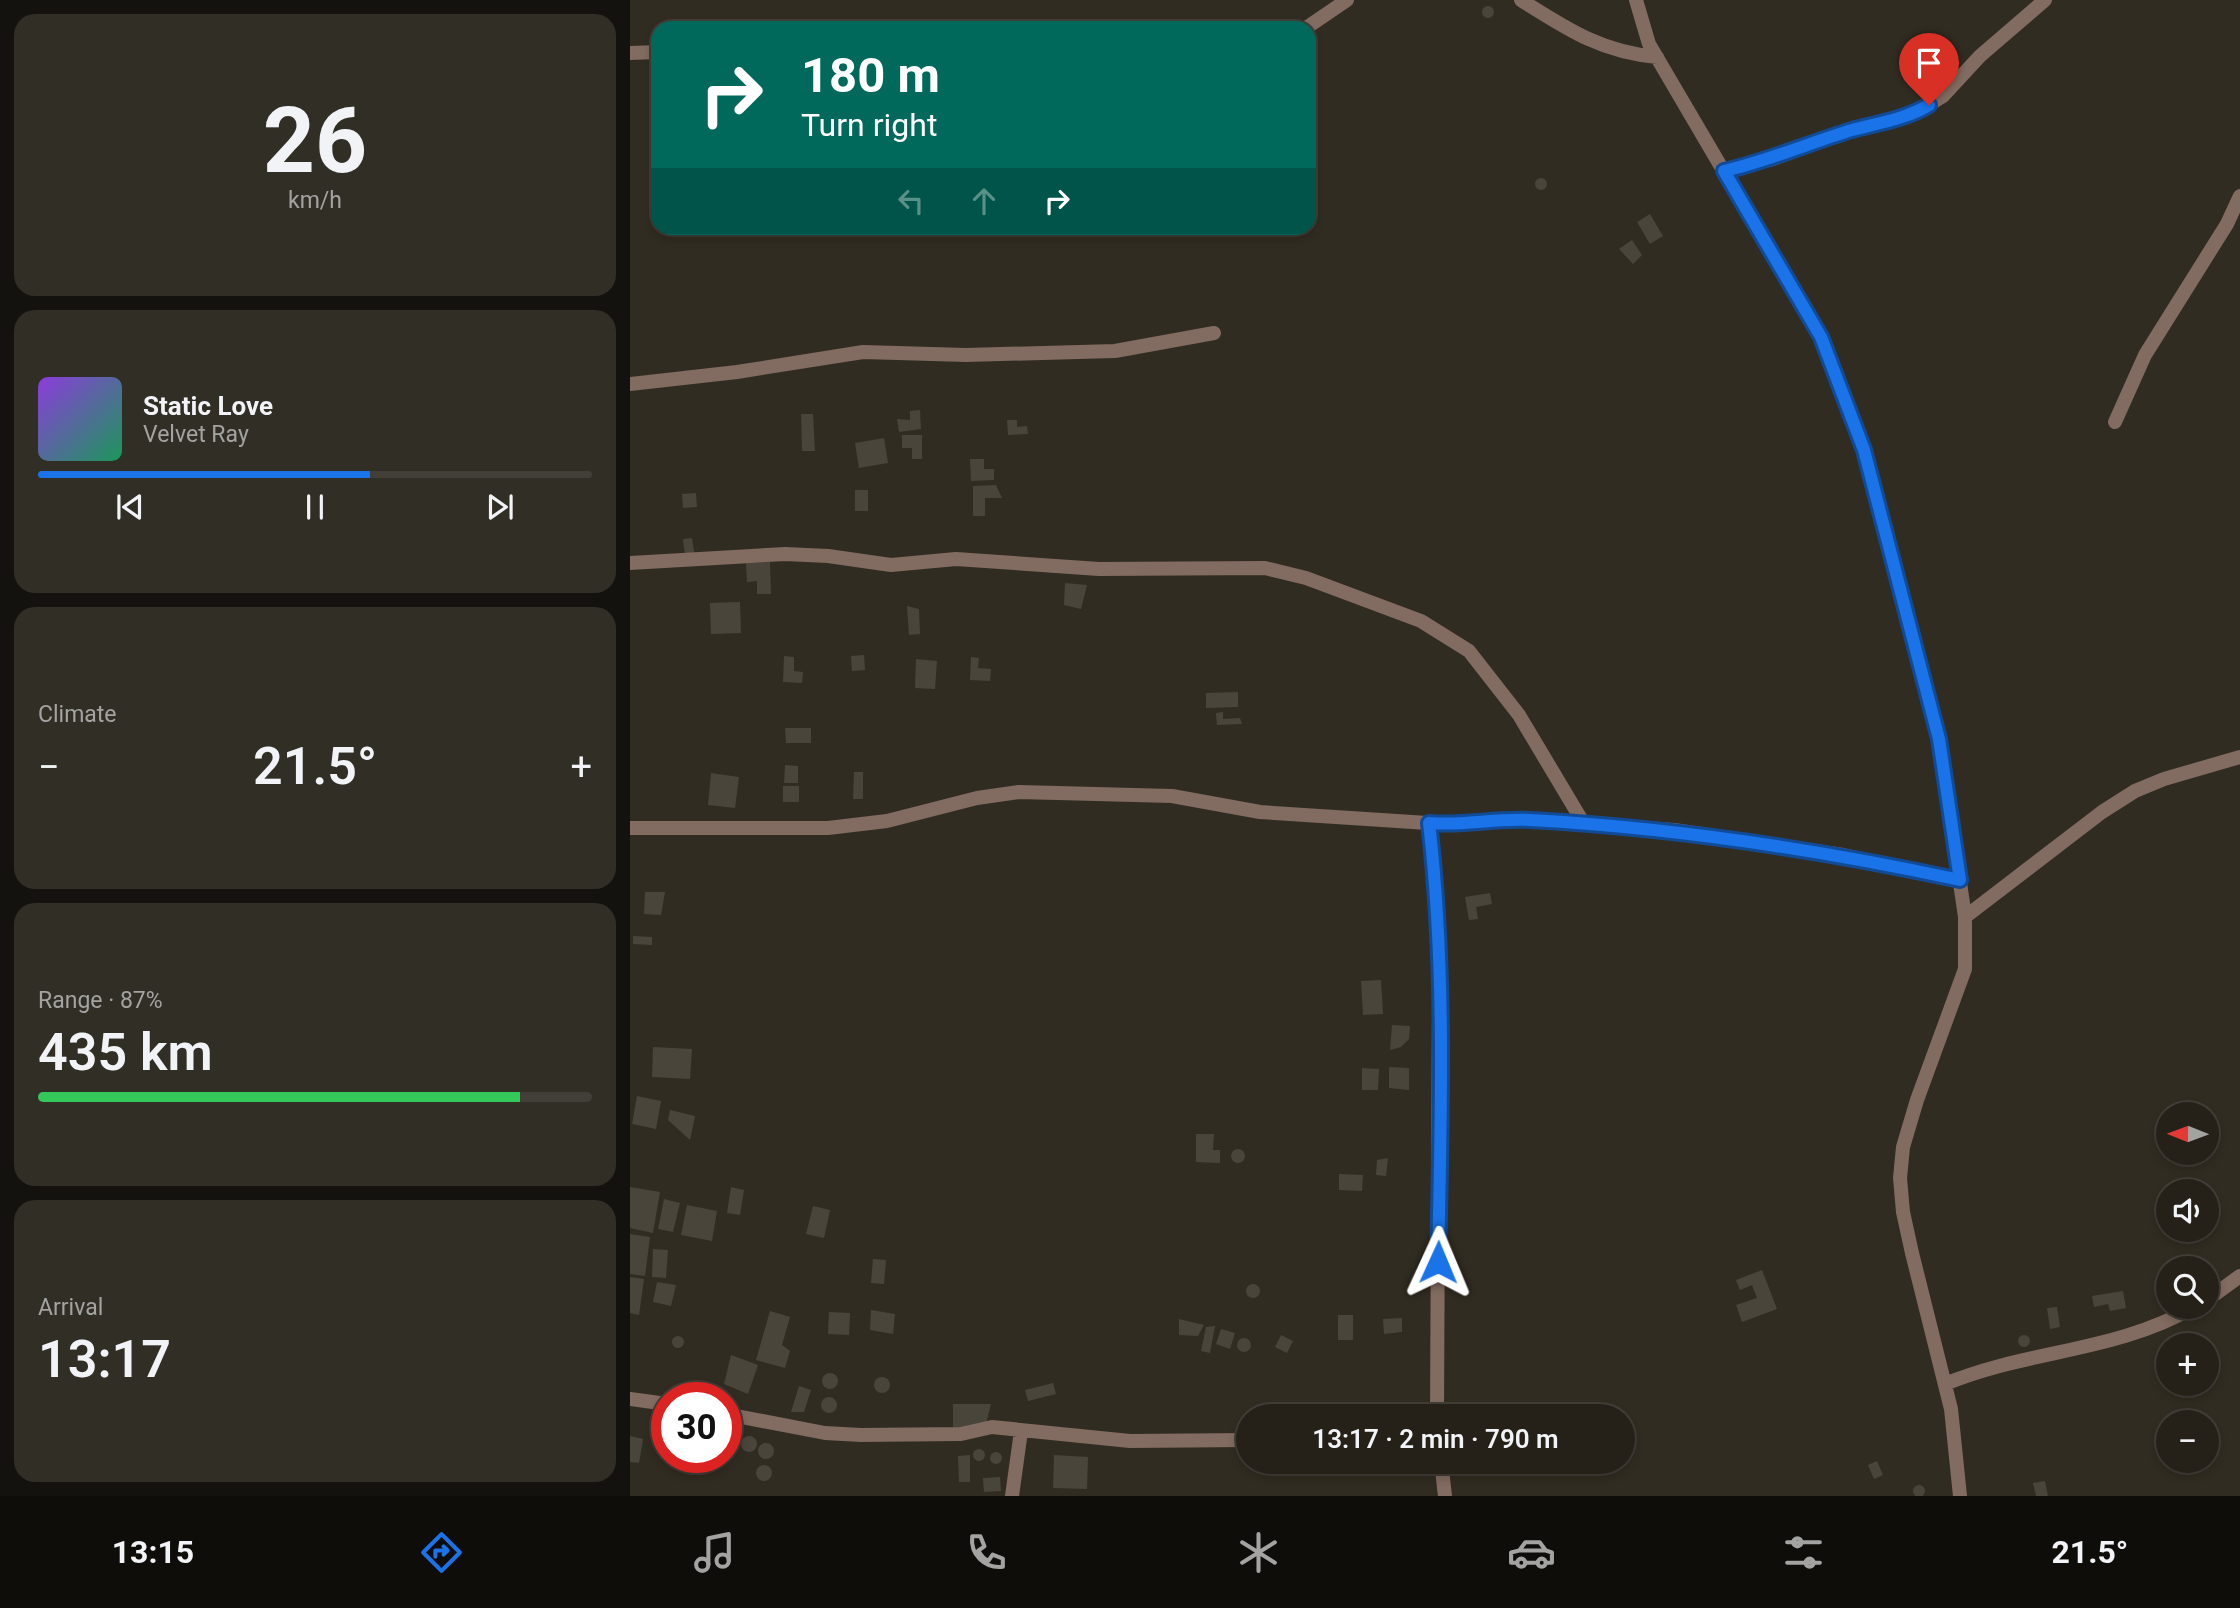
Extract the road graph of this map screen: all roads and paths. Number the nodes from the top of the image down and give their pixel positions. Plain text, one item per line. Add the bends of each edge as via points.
1 (1347, 0) edge
2 (1521, 0) edge
3 (1636, 0) edge
4 (2045, 0) edge
5 (1316, 21) edge
6 (630, 52) edge
7 (651, 52) edge
8 (1657, 57) junction
9 (1724, 171) junction
10 (2240, 196) edge
11 (1214, 333) dead end
12 (630, 384) edge
13 (2115, 422) dead end
14 (630, 563) edge
15 (2240, 757) edge
16 (1429, 823) junction
17 (1584, 824) junction
18 (630, 828) edge
19 (1960, 880) junction
20 (1965, 917) junction
21 (2240, 1276) edge
22 (2219, 1291) edge
23 (2171, 1319) edge
24 (1945, 1384) junction
25 (630, 1399) edge
26 (651, 1402) edge
27 (1437, 1404) edge
28 (742, 1417) edge
29 (1021, 1431) junction
30 (1236, 1440) edge
31 (1442, 1474) edge
32 (1012, 1496) edge
33 (1445, 1496) edge
34 (1960, 1496) edge

1 - 5 street
2 - 8 street via 1576,36 1611,50
3 - 8 street
4 - 9 street via 1980,56 1943,96 1914,113
6 - 7 street
8 - 9 street
9 - 19 street via 1821,337 1864,450 1939,739
10 - 13 street via 2145,355
11 - 12 street via 1115,351 863,352
14 - 17 street via 785,554 891,565 956,559 1099,569 1265,568 1306,578 1421,621 1469,651 1518,715
15 - 20 street via 2135,792
16 - 17 street via 1525,820
16 - 18 street via 1260,812 1172,796 1019,792 887,821 828,828
16 - 27 street via 1439,985
17 - 19 street via 1674,830 1843,855
19 - 20 street
20 - 24 street via 1965,969 1917,1100 1903,1147 1900,1178 1909,1242
21 - 22 street
23 - 24 street via 2108,1343 1988,1369
24 - 34 street
25 - 26 street
28 - 29 street via 825,1433 961,1434 992,1427
29 - 30 street via 1143,1441
29 - 32 street
31 - 33 street

